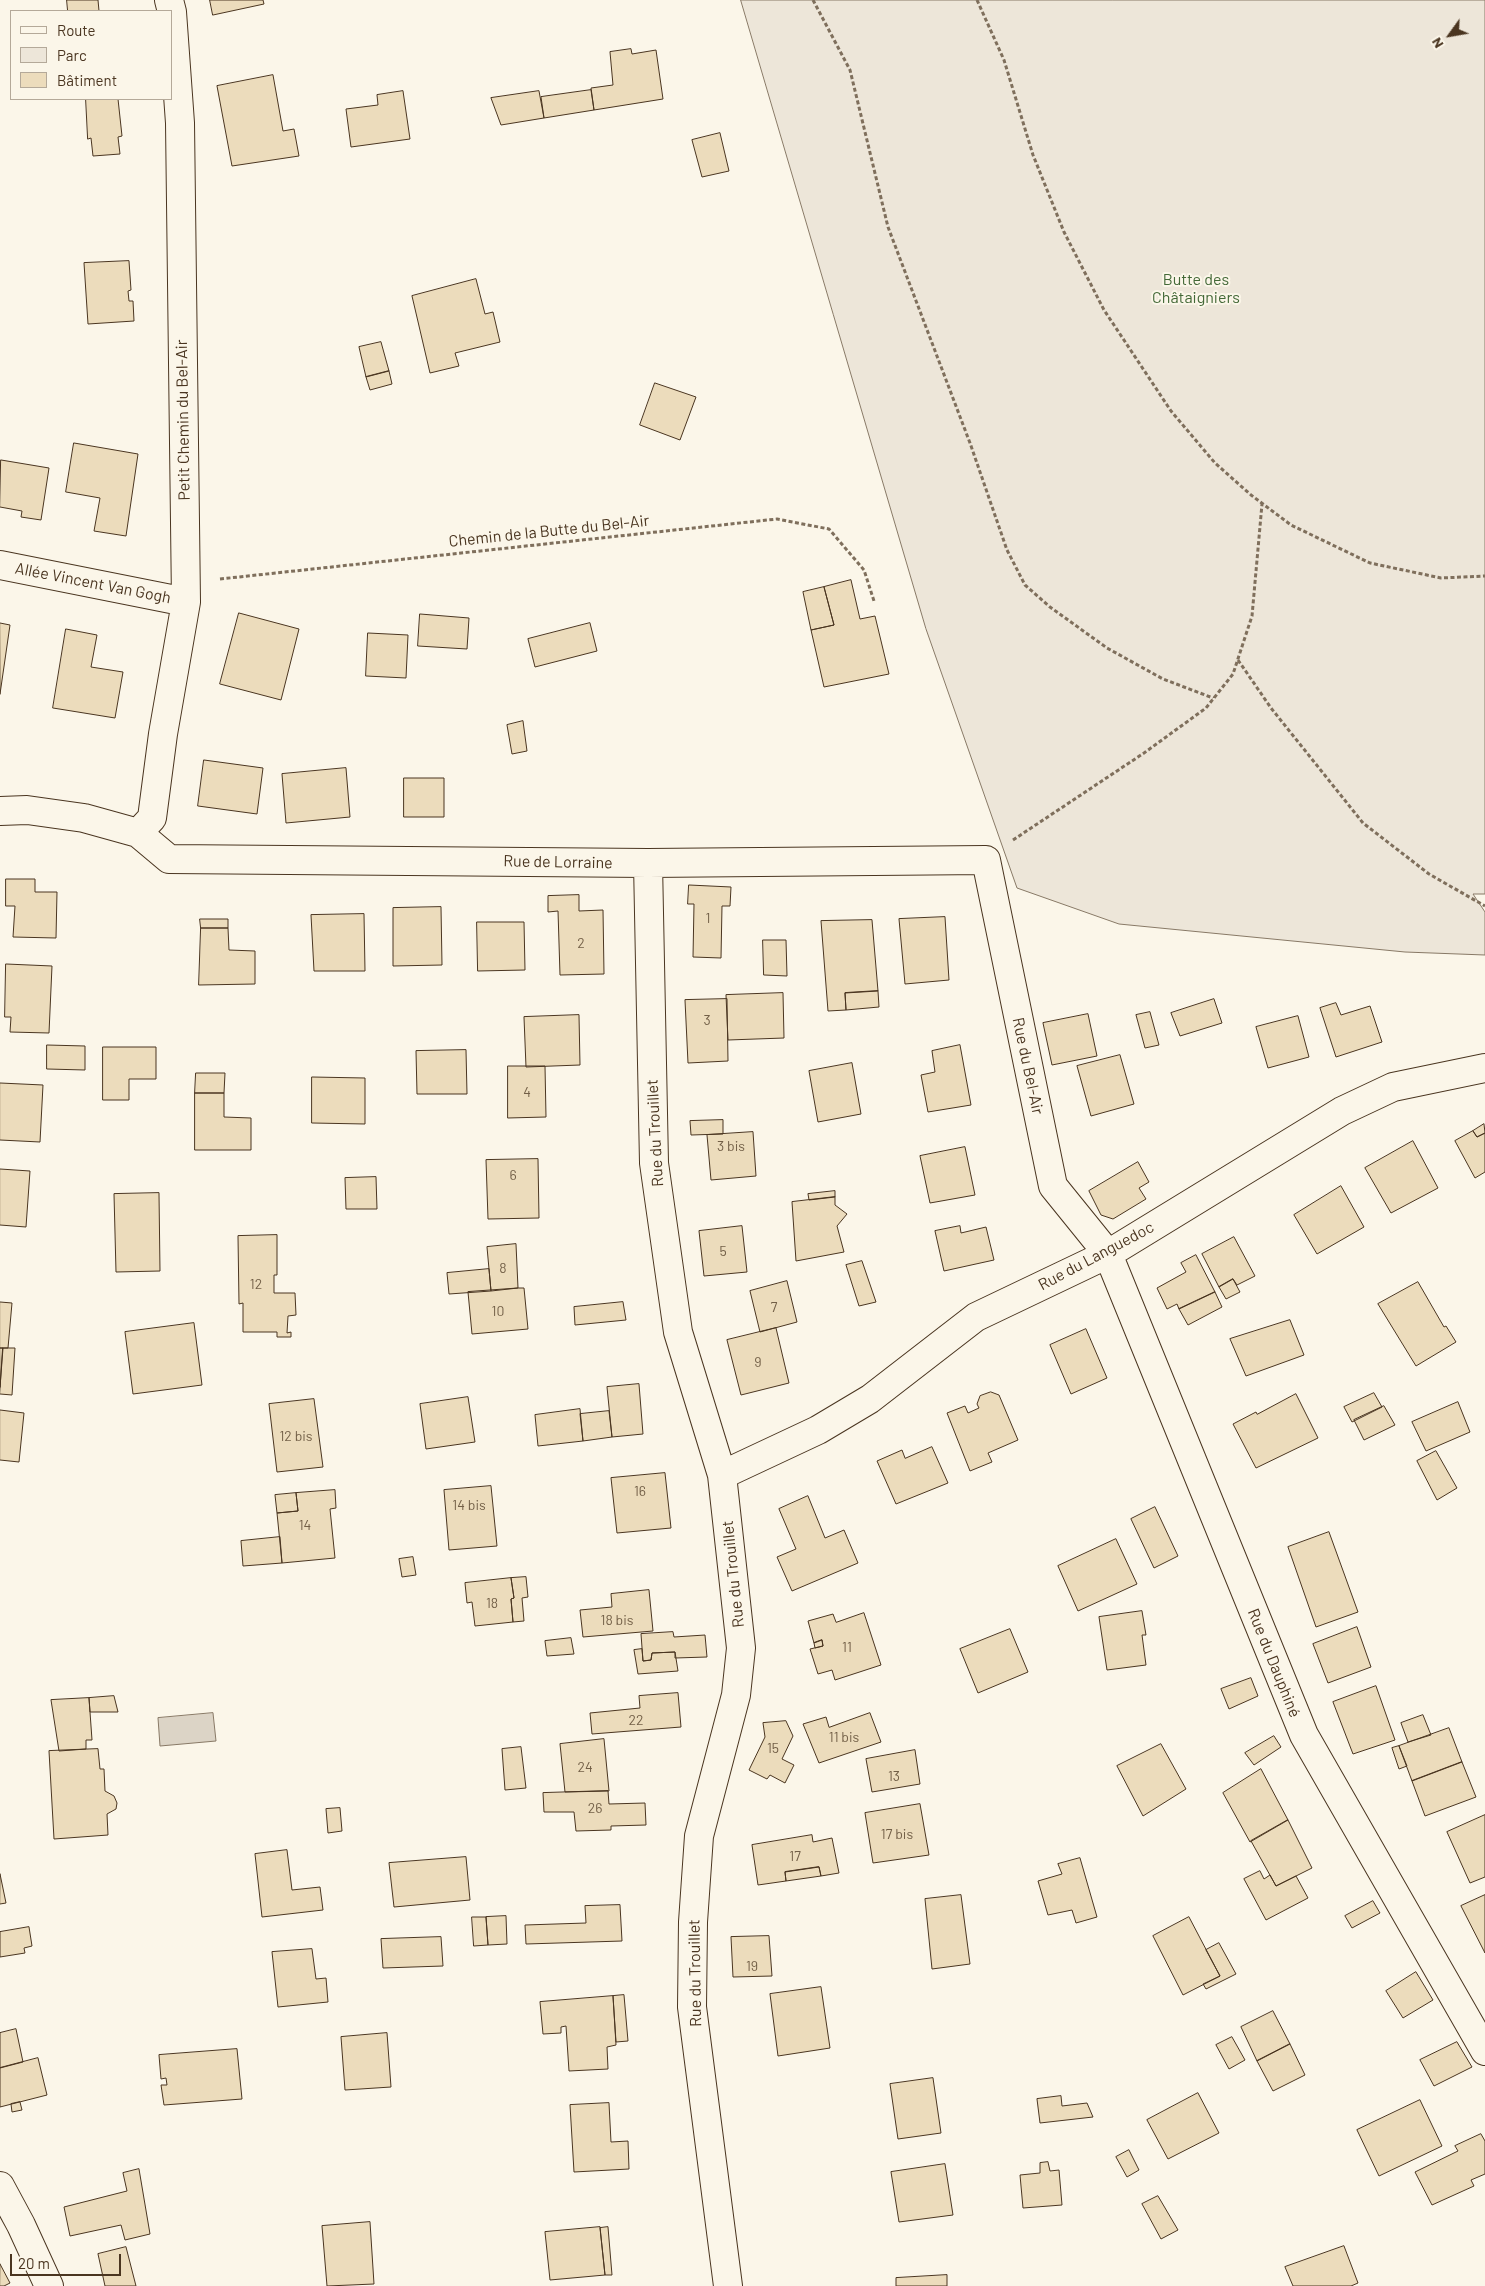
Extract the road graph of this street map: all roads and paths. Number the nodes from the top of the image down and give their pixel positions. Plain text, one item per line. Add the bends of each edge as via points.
1 (813, 0) edge
2 (977, 0) edge
3 (172, 12) edge
4 (1262, 503) junction
5 (0, 565) edge
6 (1485, 576) edge
7 (186, 592) junction
8 (874, 601) dead end
9 (1238, 659) junction
10 (1213, 698) junction
11 (0, 812) edge
12 (138, 833) junction
13 (986, 860) junction
14 (648, 863) junction
15 (1485, 906) edge
16 (1485, 1068) edge
17 (1108, 1254) junction
18 (722, 1475) junction
19 (1485, 2051) edge
20 (0, 2186) edge
21 (49, 2286) edge
22 (728, 2286) edge

1 - 10 path via 850,70 888,227 967,434 1007,550 1025,585 1107,648 1163,679
2 - 4 path via 1004,60 1033,155 1057,214 1104,310 1171,411 1216,464
3 - 7 street, Petit Chemin du Bel-Air via 180,123
4 - 6 path via 1291,525 1370,564 1441,578
4 - 9 path via 1252,616
5 - 7 street, Allée Vincent Van Gogh
7 - 8 path, Chemin de la Butte du Bel-Air via 777,519 829,529 864,570
7 - 12 street, Petit Chemin du Bel-Air via 152,818
9 - 10 path via 1233,674
9 - 15 path via 1271,708 1363,823 1429,874
10 - 13 path via 1206,708 1144,754
11 - 12 street via 27,810 84,818
12 - 14 street, Rue de Lorraine via 169,858
13 - 14 street, Rue de Lorraine
13 - 17 street, Rue du Bel-Air via 1053,1186
14 - 18 street, Rue du Trouillet via 654,1163 678,1332
16 - 17 street, Rue du Languedoc via 1393,1087 1342,1111
17 - 18 street, Rue du Languedoc via 976,1317 870,1399 818,1430
17 - 19 street, Rue du Dauphiné via 1304,1735
18 - 22 street, Rue du Trouillet via 741,1648 736,1695 699,1836 692,2007
20 - 21 street

